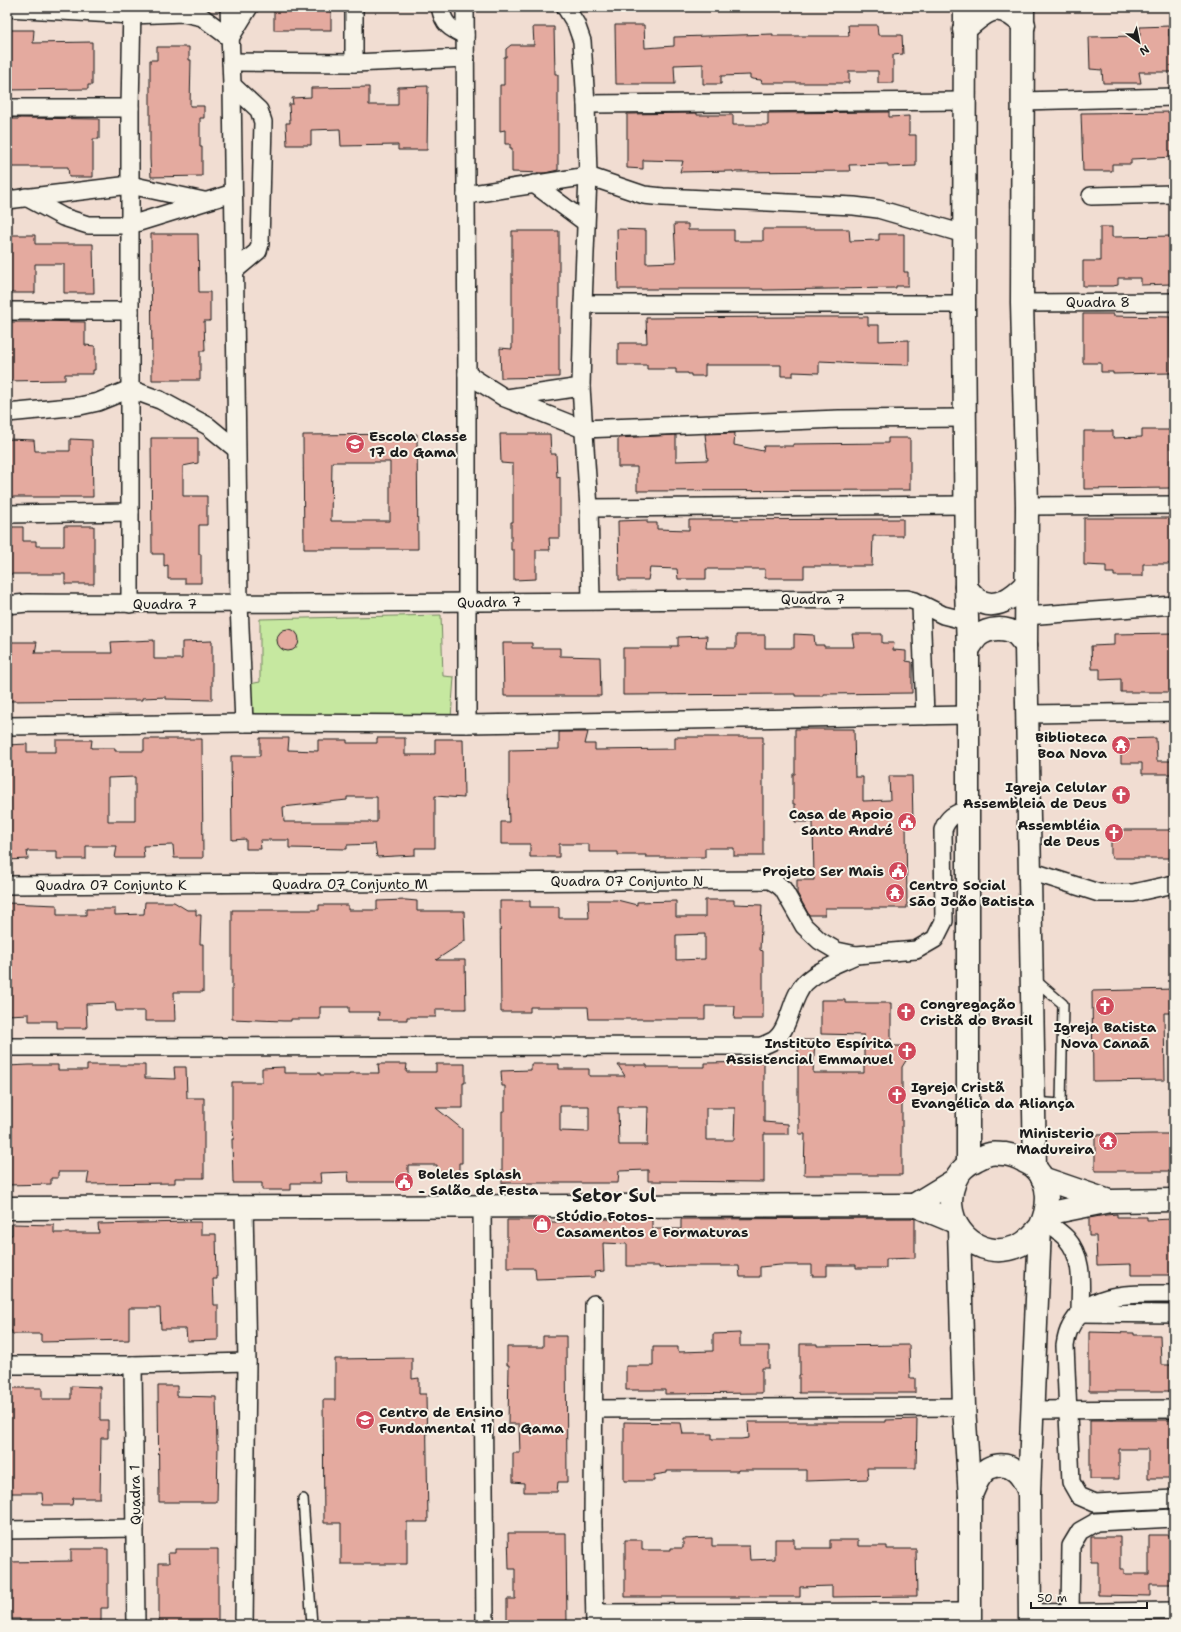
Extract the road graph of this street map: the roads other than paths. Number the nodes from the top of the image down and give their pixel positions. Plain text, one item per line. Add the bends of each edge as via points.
1 (229, 7) edge
2 (249, 7) edge
3 (354, 7) edge
4 (440, 7) edge
5 (465, 7) edge
6 (567, 7) edge
7 (965, 7) edge
8 (7, 8) edge
9 (132, 11) edge
10 (1024, 16) edge
11 (964, 30) junction
12 (465, 35) junction
13 (230, 38) junction
14 (466, 58) junction
15 (231, 62) junction
16 (354, 63) junction
17 (232, 85) junction
18 (1174, 97) edge
19 (1022, 101) junction
20 (966, 102) junction
21 (586, 104) junction
22 (7, 108) edge
23 (130, 108) junction
24 (588, 176) junction
25 (534, 184) junction
26 (130, 185) junction
27 (233, 193) junction
28 (1174, 194) edge
29 (466, 195) junction
30 (26, 196) junction
31 (1091, 196) dead end
32 (7, 200) edge
33 (206, 202) junction
34 (586, 222) junction
35 (130, 224) junction
36 (964, 234) junction
37 (234, 270) junction
38 (1174, 302) edge
39 (1022, 303) junction
40 (582, 304) junction
41 (964, 304) junction
42 (7, 311) edge
43 (130, 311) junction
44 (467, 374) junction
45 (582, 387) junction
46 (130, 389) junction
47 (505, 398) junction
48 (7, 413) edge
49 (965, 418) junction
50 (583, 429) junction
51 (236, 449) junction
52 (966, 505) junction
53 (1174, 505) edge
54 (1027, 506) junction
55 (589, 508) junction
56 (130, 512) junction
57 (7, 514) edge
58 (1026, 584) junction
59 (966, 587) junction
60 (590, 600) junction
61 (467, 603) junction
62 (130, 604) junction
63 (239, 604) junction
64 (7, 605) edge
65 (922, 605) junction
66 (1174, 605) edge
67 (1026, 616) junction
68 (967, 621) junction
69 (1026, 645) junction
70 (968, 650) junction
71 (1174, 712) edge
72 (1028, 714) junction
73 (968, 715) junction
74 (925, 716) junction
75 (244, 723) junction
76 (467, 724) junction
77 (7, 726) edge
78 (968, 809) junction
79 (1030, 871) junction
80 (485, 883) joint
81 (215, 884) joint
82 (1174, 884) edge
83 (7, 885) edge
84 (856, 955) junction
85 (1032, 977) junction
86 (7, 1047) edge
87 (1033, 1102) junction
88 (962, 1172) junction
89 (1038, 1173) junction
90 (1174, 1200) edge
91 (1110, 1201) junction
92 (914, 1205) junction
93 (482, 1206) junction
94 (7, 1208) edge
95 (244, 1208) junction
96 (1043, 1220) junction
97 (957, 1226) junction
98 (1174, 1294) edge
99 (594, 1304) dead end
100 (1080, 1313) junction
101 (1174, 1314) edge
102 (247, 1362) junction
103 (7, 1365) edge
104 (133, 1365) junction
105 (964, 1407) junction
106 (594, 1409) junction
107 (1174, 1409) edge
108 (1033, 1410) junction
109 (1067, 1410) junction
110 (1029, 1492) junction
111 (970, 1497) junction
112 (303, 1499) dead end
113 (1174, 1499) edge
114 (1095, 1503) junction
115 (1174, 1518) edge
116 (1096, 1522) junction
117 (135, 1528) junction
118 (7, 1530) edge
119 (1174, 1611) edge
120 (1070, 1612) junction
121 (595, 1619) edge
122 (970, 1619) edge
123 (1030, 1619) edge
124 (136, 1625) edge
125 (244, 1625) edge
126 (312, 1625) edge
127 (485, 1625) edge

1 - 13 street
2 - 13 street
3 - 16 street
4 - 12 street via 444,22 451,29
5 - 12 street
6 - 21 street via 582,41
7 - 11 main road
8 - 9 street
9 - 13 street via 183,13 202,17
9 - 23 street
10 - 11 main road via 1005,10 991,10
10 - 19 main road
11 - 20 main road
12 - 14 street
13 - 15 street
14 - 16 street
14 - 29 street
15 - 16 street
15 - 17 street
17 - 27 street
17 - 37 street via 259,110 263,122 260,244 258,251
18 - 19 street
19 - 39 main road
20 - 21 street
20 - 36 main road
21 - 24 street
22 - 23 street
23 - 26 street
24 - 25 street
24 - 34 street
24 - 36 street via 644,194 663,197 878,209
25 - 29 street
25 - 34 street
26 - 30 street
26 - 33 street
26 - 35 street
27 - 33 street
27 - 37 street
28 - 31 street
29 - 44 street
30 - 32 street
30 - 35 street via 63,217 88,225
33 - 35 street
34 - 40 street
35 - 43 street
36 - 41 main road
37 - 51 street
38 - 39 street, Quadra 8
39 - 54 main road
40 - 41 street
40 - 45 street
41 - 49 main road
42 - 43 street
43 - 46 street
44 - 47 street
44 - 61 street
45 - 47 street
45 - 50 street
46 - 48 street via 98,402 80,406
46 - 51 street via 160,400 208,426
46 - 56 street
47 - 50 street
49 - 50 street via 839,419
49 - 52 main road
50 - 55 street
51 - 63 street
52 - 55 street
52 - 59 main road
53 - 54 street
54 - 58 main road
55 - 60 street
56 - 57 street
56 - 62 street
58 - 59 main road via 1007,600 990,604 976,599
58 - 67 main road
59 - 68 main road
60 - 61 street, Quadra 7
60 - 65 street, Quadra 7 via 907,599
61 - 63 street, Quadra 7
61 - 76 street
62 - 63 street, Quadra 7
62 - 64 street, Quadra 7
63 - 75 street
65 - 68 street, Quadra 7 via 943,616
65 - 74 street
66 - 67 street
67 - 69 main road
68 - 70 main road
69 - 70 main road via 1017,635 1003,629 983,632
69 - 72 main road
70 - 73 main road
71 - 72 street
72 - 79 main road
73 - 74 street
73 - 78 main road
74 - 76 street
75 - 76 street
75 - 77 street
78 - 84 street via 954,814 943,830 944,921 935,939 916,950
78 - 88 main road
79 - 82 street via 1099,893 1133,894
79 - 85 main road
80 - 81 street, Quadra 07 Conjunto M
80 - 84 street, Quadra 07 Conjunto N via 770,880 782,889 804,926 820,941 837,951
81 - 83 street, Quadra 07 Conjunto K
84 - 86 street via 817,974 805,983 797,994 782,1033 774,1041 762,1046
85 - 87 main road
85 - 87 lane via 1063,1004 1061,1104
87 - 89 main road
88 - 89 main road via 990,1153 1014,1155
88 - 92 main road
88 - 97 main road via 950,1201
89 - 91 main road
89 - 96 main road via 1047,1196
90 - 91 main road
91 - 96 main road
92 - 93 main road
92 - 97 main road
93 - 95 main road
93 - 127 street
94 - 95 main road
95 - 102 street
96 - 97 main road via 1031,1238 1007,1249 980,1246 968,1239
96 - 100 street via 1065,1238 1076,1252 1080,1269
96 - 108 main road
97 - 105 main road
98 - 100 street via 1119,1295 1098,1300
99 - 106 street
100 - 101 street
100 - 109 street via 1069,1329 1065,1346
102 - 104 street
102 - 125 street
103 - 104 street
104 - 117 street, Quadra 1
105 - 106 street
105 - 111 main road
106 - 121 street
107 - 109 street
108 - 109 street
108 - 110 main road
109 - 114 street via 1071,1482 1079,1496
110 - 111 main road via 1014,1469 1002,1465 985,1470
110 - 123 main road
111 - 122 main road
112 - 126 lane
113 - 114 street
114 - 116 street
115 - 116 street
116 - 120 street via 1080,1531 1071,1546
117 - 118 street
117 - 124 street, Quadra 1
119 - 120 street
120 - 123 street
121 - 122 street

